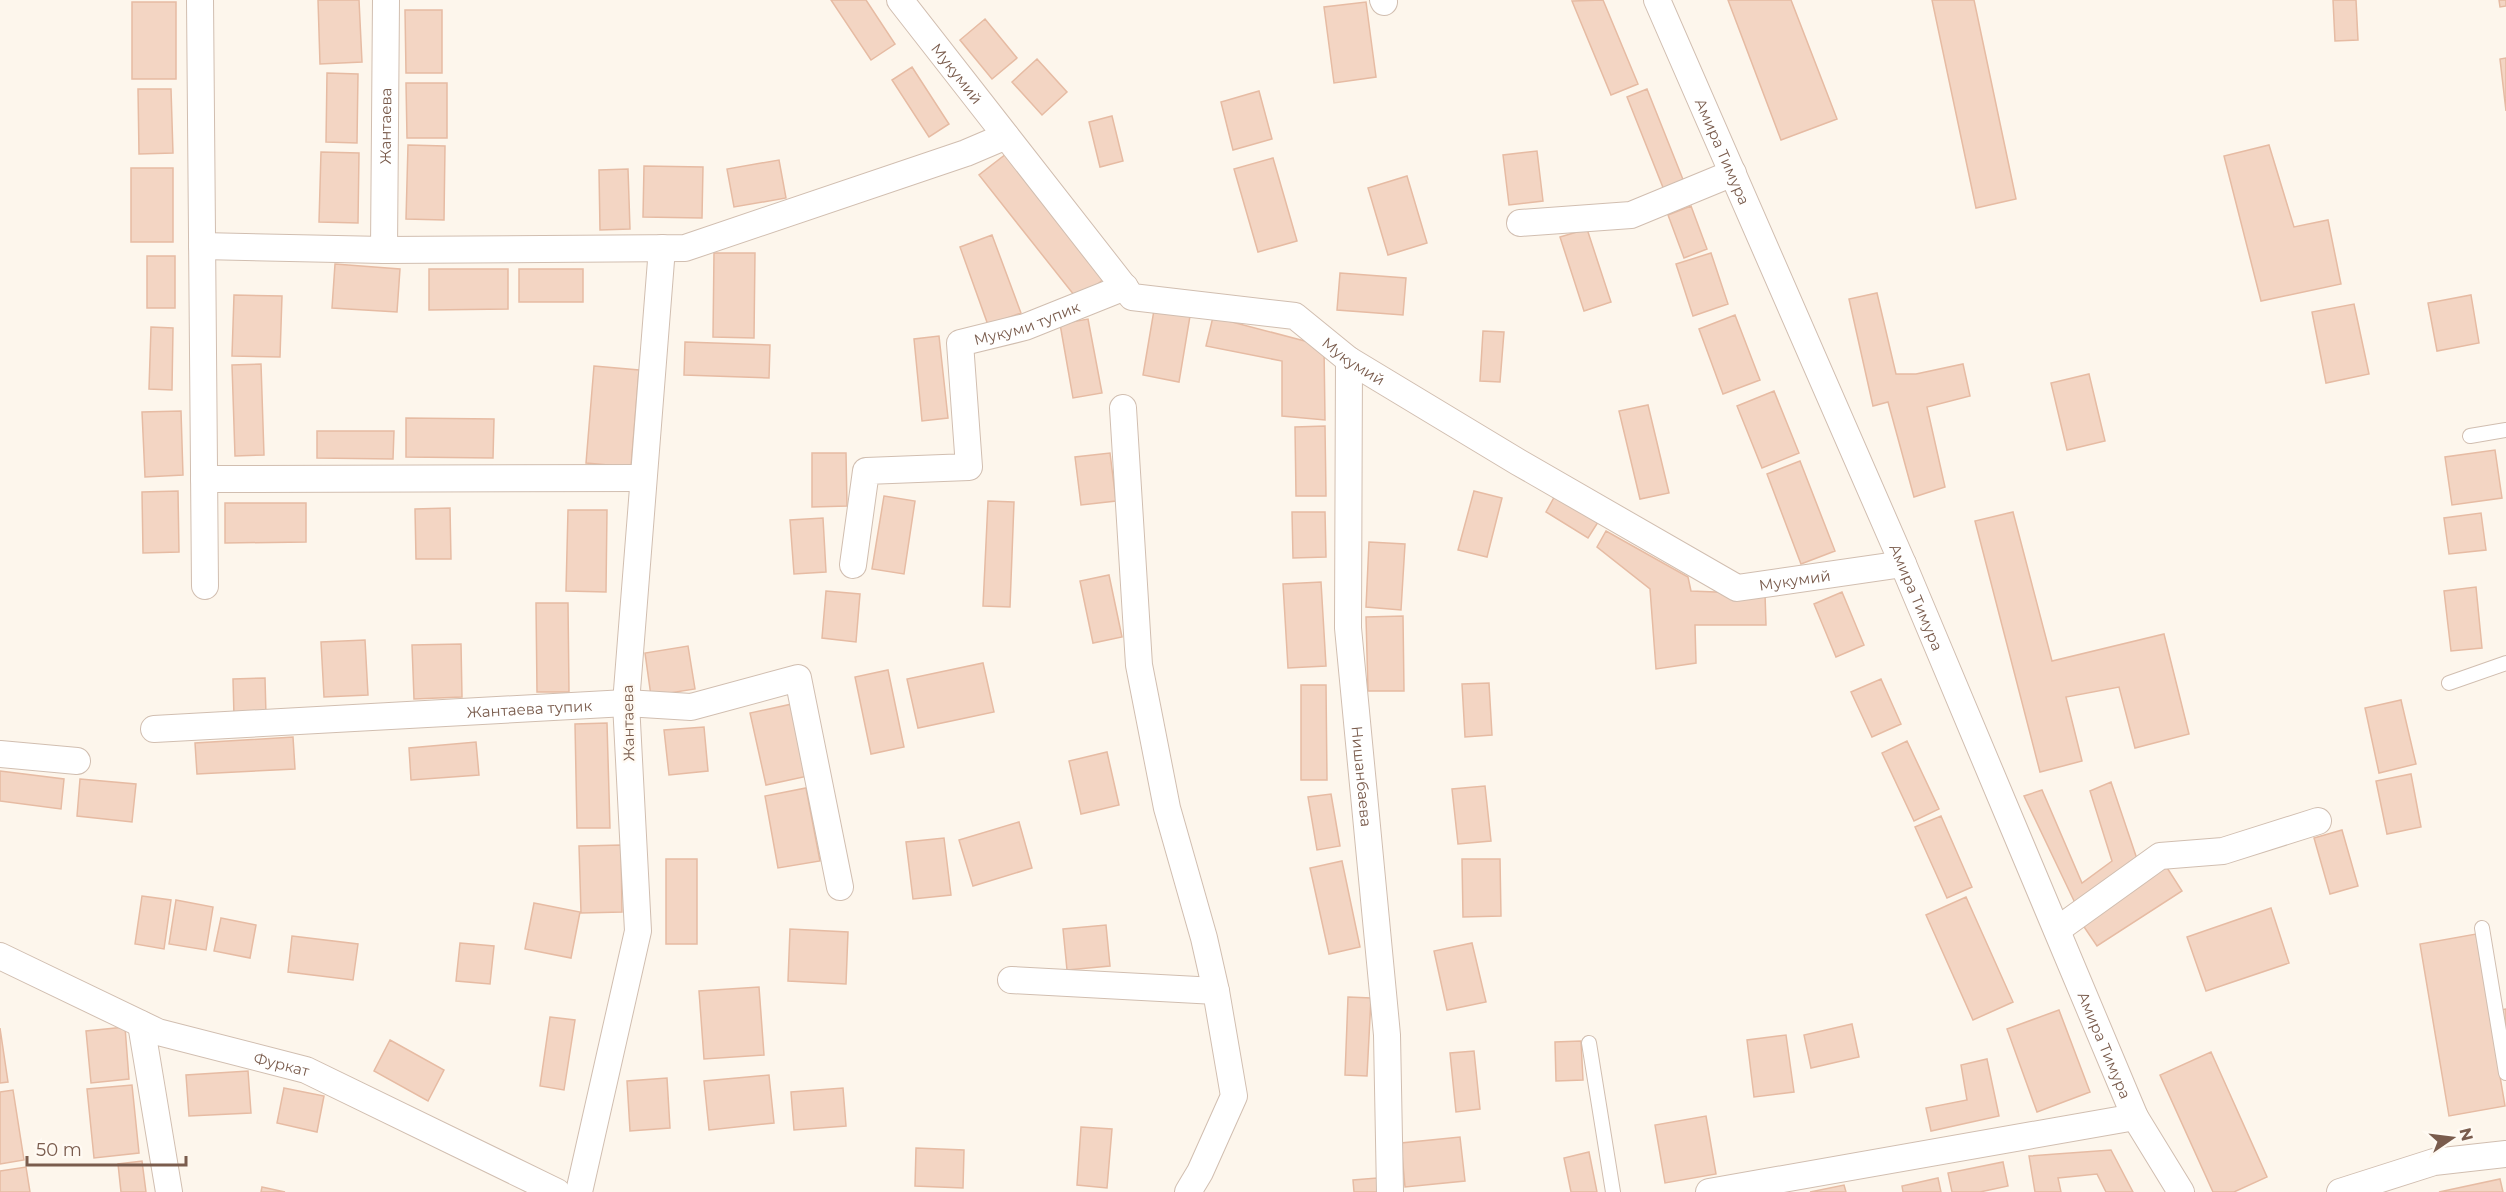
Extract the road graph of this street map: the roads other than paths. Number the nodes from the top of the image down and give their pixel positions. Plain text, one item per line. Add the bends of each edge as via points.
1 (200, 0) edge
2 (386, 0) edge
3 (900, 0) edge
4 (1657, 0) edge
5 (1006, 136) junction
6 (1733, 173) junction
7 (1520, 223) dead end
8 (202, 246) junction
9 (662, 248) junction
10 (384, 250) junction
11 (1125, 287) junction
12 (1348, 360) junction
13 (1123, 408) dead end
14 (2506, 430) edge
15 (2470, 436) dead end
16 (642, 478) junction
17 (204, 479) junction
18 (1903, 564) junction
19 (853, 565) dead end
20 (205, 586) dead end
21 (2506, 663) edge
22 (2450, 683) dead end
23 (626, 703) junction
24 (154, 729) dead end
25 (0, 754) edge
26 (78, 761) dead end
27 (2318, 821) dead end
28 (840, 887) dead end
29 (2482, 928) dead end
30 (2057, 930) junction
31 (0, 956) edge
32 (1011, 980) dead end
33 (1216, 991) junction
34 (141, 1024) junction
35 (1589, 1043) dead end
36 (2506, 1073) edge
37 (2135, 1117) junction
38 (2506, 1154) edge
39 (169, 1192) edge
40 (556, 1192) edge
41 (579, 1192) edge
42 (1188, 1192) edge
43 (1390, 1192) edge
44 (1613, 1192) edge
45 (1709, 1192) edge
46 (2181, 1192) edge
47 (2340, 1192) edge

1 - 8 street
2 - 10 street, Жантаева
3 - 5 street, Мукумий
4 - 6 street, Амира Тимура
5 - 9 street via 684,248
5 - 11 street, Мукумий
6 - 7 street via 1630,215
6 - 18 street, Амира Тимура
8 - 10 street
8 - 17 street
9 - 10 street
9 - 16 street, Жантаева
11 - 12 street, Мукумий via 1132,297 1295,316
11 - 19 street, Мукуми тупик via 1025,327 960,343 969,467 866,471
12 - 18 street, Мукумий via 1737,588
12 - 43 street, Нишанбаева via 1348,628 1387,1035
13 - 33 street via 1139,665 1167,808
14 - 15 lane
16 - 17 street
16 - 23 street, Жантаева
17 - 20 street
18 - 30 street, Амира Тимура
21 - 22 lane
23 - 24 street, Жантаева тупик
23 - 28 street, Жантаева тупик via 691,707 798,678
23 - 41 street, Жантаева via 638,931
25 - 26 street
27 - 30 street via 2223,851 2160,856
29 - 36 lane
30 - 37 street, Амира Тимура
31 - 34 street, Фуркат
32 - 33 street
33 - 42 street via 1234,1096
34 - 39 street
34 - 40 street, Фуркат via 158,1032 306,1070
35 - 44 lane
37 - 45 street
37 - 46 street, Амира Тимура
38 - 47 street via 2434,1162

